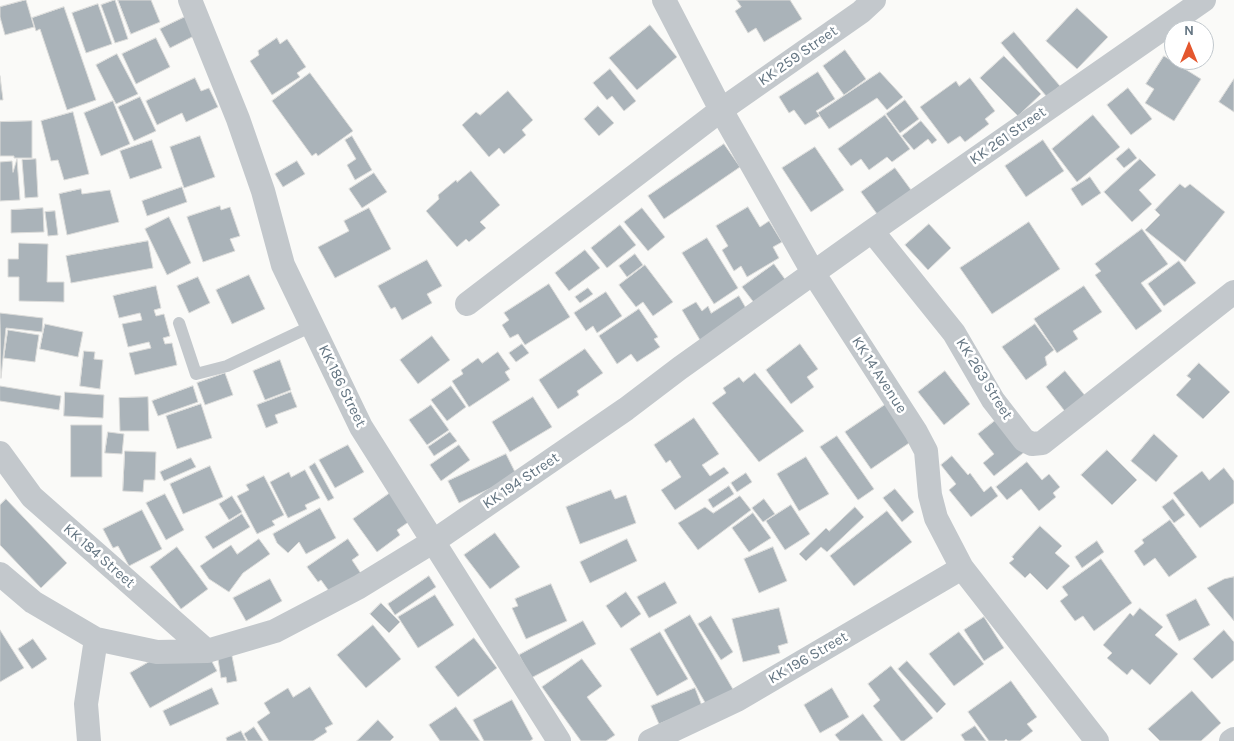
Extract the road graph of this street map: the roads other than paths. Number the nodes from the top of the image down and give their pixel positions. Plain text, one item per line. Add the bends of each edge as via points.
1 (190, 0) edge
2 (664, 0) edge
3 (874, 0) edge
4 (1204, 0) edge
5 (721, 110) junction
6 (872, 231) junction
7 (814, 274) junction
8 (1234, 292) edge
9 (467, 304) dead end
10 (180, 323) dead end
11 (312, 326) junction
12 (0, 453) edge
13 (434, 541) junction
14 (962, 568) junction
15 (0, 574) edge
16 (96, 639) junction
17 (208, 651) junction
18 (89, 741) edge
19 (559, 741) edge
20 (650, 741) edge
21 (1097, 741) edge

1 - 11 street, KK 186 Street via 238,119 263,191 283,265
2 - 5 street, KK 14 Avenue
3 - 5 street, KK 259 Street
4 - 6 street, KK 261 Street
5 - 7 street, KK 14 Avenue
5 - 9 street, KK 259 Street
6 - 7 street, KK 261 Street
6 - 8 street, KK 263 Street via 954,333 993,400 1024,440 1032,444 1042,443
7 - 13 street, KK 194 Street
7 - 14 street, KK 14 Avenue via 926,451 930,495 936,518
10 - 11 lane via 196,374 227,366
11 - 13 street, KK 186 Street via 361,427
12 - 17 street, KK 184 Street via 32,497
13 - 17 street, KK 194 Street via 359,587 275,631
13 - 19 street, KK 186 Street
14 - 20 street, KK 196 Street via 737,700
14 - 21 street, KK 14 Avenue
15 - 16 street via 33,602
16 - 17 street via 157,652
16 - 18 street via 86,704

